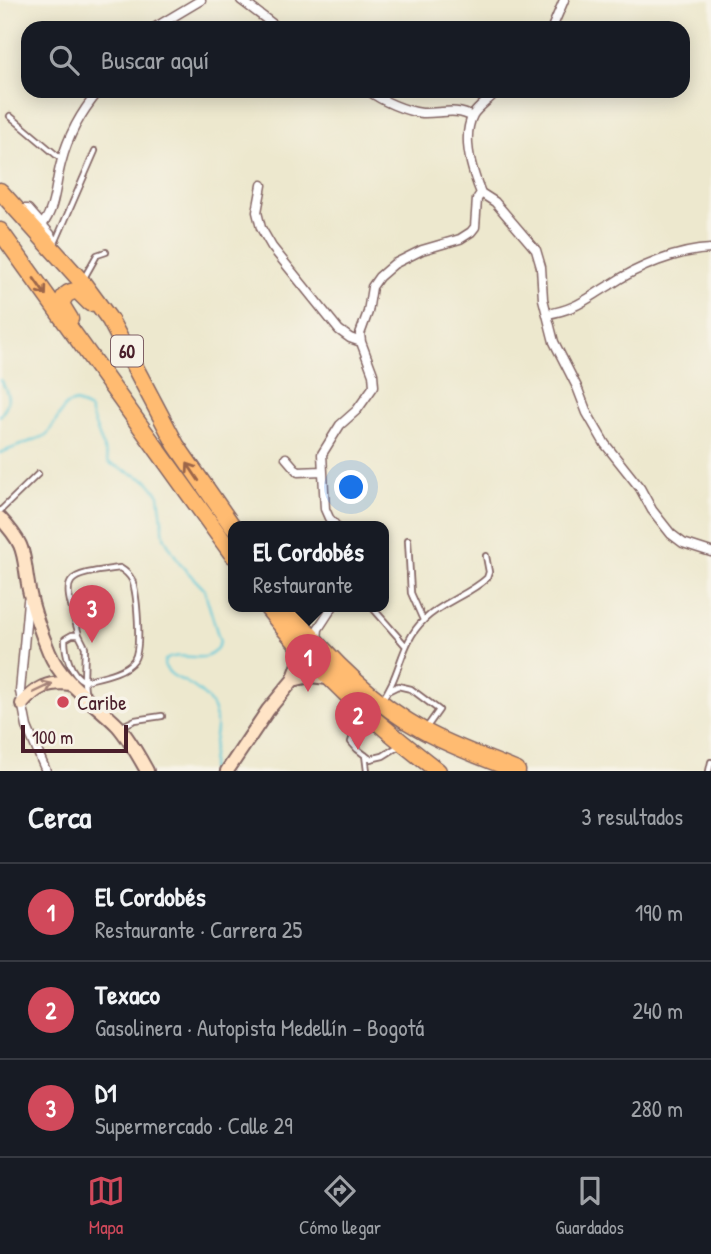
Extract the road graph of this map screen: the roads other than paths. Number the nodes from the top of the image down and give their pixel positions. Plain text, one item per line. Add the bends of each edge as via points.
1 (201, 0) edge
2 (241, 0) edge
3 (564, 0) edge
4 (166, 21) edge
5 (269, 21) edge
6 (555, 21) edge
7 (94, 98) edge
8 (384, 98) edge
9 (490, 98) edge
10 (10, 116) dead end
11 (472, 117) junction
12 (95, 151) dead end
13 (62, 159) junction
14 (261, 185) dead end
15 (0, 191) edge
16 (481, 193) junction
17 (18, 209) junction
18 (41, 225) junction
19 (0, 231) edge
20 (52, 249) junction
21 (711, 250) edge
22 (106, 252) dead end
23 (82, 282) junction
24 (547, 314) junction
25 (361, 342) junction
26 (95, 365) junction
27 (136, 366) junction
28 (286, 458) dead end
29 (322, 471) junction
30 (38, 474) dead end
31 (0, 510) edge
32 (0, 518) edge
33 (229, 521) edge
34 (332, 521) edge
35 (408, 540) dead end
36 (228, 548) edge
37 (711, 552) edge
38 (485, 556) dead end
39 (29, 591) junction
40 (271, 612) edge
41 (291, 612) edge
42 (330, 612) edge
43 (376, 612) edge
44 (423, 620) junction
45 (79, 635) junction
46 (317, 644) junction
47 (405, 645) junction
48 (299, 647) junction
49 (328, 678) junction
50 (293, 680) junction
51 (84, 681) junction
52 (69, 684) junction
53 (385, 696) junction
54 (85, 697) junction
55 (22, 704) junction
56 (362, 709) junction
57 (162, 716) dead end
58 (119, 727) junction
59 (424, 731) junction
60 (402, 743) junction
61 (468, 752) junction
62 (365, 755) junction
63 (711, 762) edge
64 (428, 767) edge
65 (46, 770) edge
66 (229, 770) edge
67 (147, 771) edge
68 (367, 771) edge
69 (493, 771) edge
70 (517, 771) edge
71 (709, 771) edge

1 - 4 street
2 - 5 street
3 - 6 street
7 - 13 street via 74,128
8 - 11 street via 414,112 457,111
9 - 11 street
10 - 13 lane
11 - 16 street via 469,155
12 - 20 lane
13 - 18 street via 50,210
14 - 25 street via 257,212 272,247 340,330
15 - 17 highway, 60
16 - 24 street via 495,202 536,250
16 - 25 street via 471,233 408,257 375,281
17 - 18 street via 28,209
17 - 20 highway, 60
18 - 20 street via 52,238
19 -> 26 highway, 60
20 - 23 highway, 60
21 - 24 street via 647,266 577,307
22 - 23 lane via 97,256
23 - 27 highway, 60
24 - 37 street via 554,342 605,444 671,534
25 - 29 street via 374,386 325,447
26 - 27 highway via 92,351 63,310 68,293 83,294 123,358
26 - 36 highway, 60
33 -> 27 highway, 60 via 176,445
28 - 29 street via 298,472
29 - 34 street via 325,509
30 - 31 lane
32 - 39 main road via 23,551
35 - 44 lane via 411,593
38 - 44 lane via 489,572 484,581
39 - 52 main road via 50,653
39 - 55 street
40 - 48 highway
41 - 46 highway
42 - 46 street via 318,629
43 - 47 lane
44 - 47 lane
45 - 51 lane via 85,647
45 - 51 lane via 68,636 65,646 74,673
45 - 51 lane via 70,601 71,579 120,568 133,581 139,636 134,660 125,668
46 - 53 highway via 342,669
47 - 53 lane
48 - 49 highway
48 - 50 main road
49 - 50 main road
49 - 56 highway
50 - 66 main road
51 - 54 lane
52 - 54 main road
55 -> 52 main road via 38,688
53 - 59 highway
53 - 59 lane via 398,686 439,710
54 - 58 main road
55 - 65 street
56 - 60 highway
56 - 62 lane via 351,742
57 - 58 lane
58 - 67 main road
59 - 61 highway
60 - 62 lane via 383,756 370,759
60 - 64 highway
61 - 69 highway
61 - 70 highway
62 - 68 lane
63 - 71 lane

